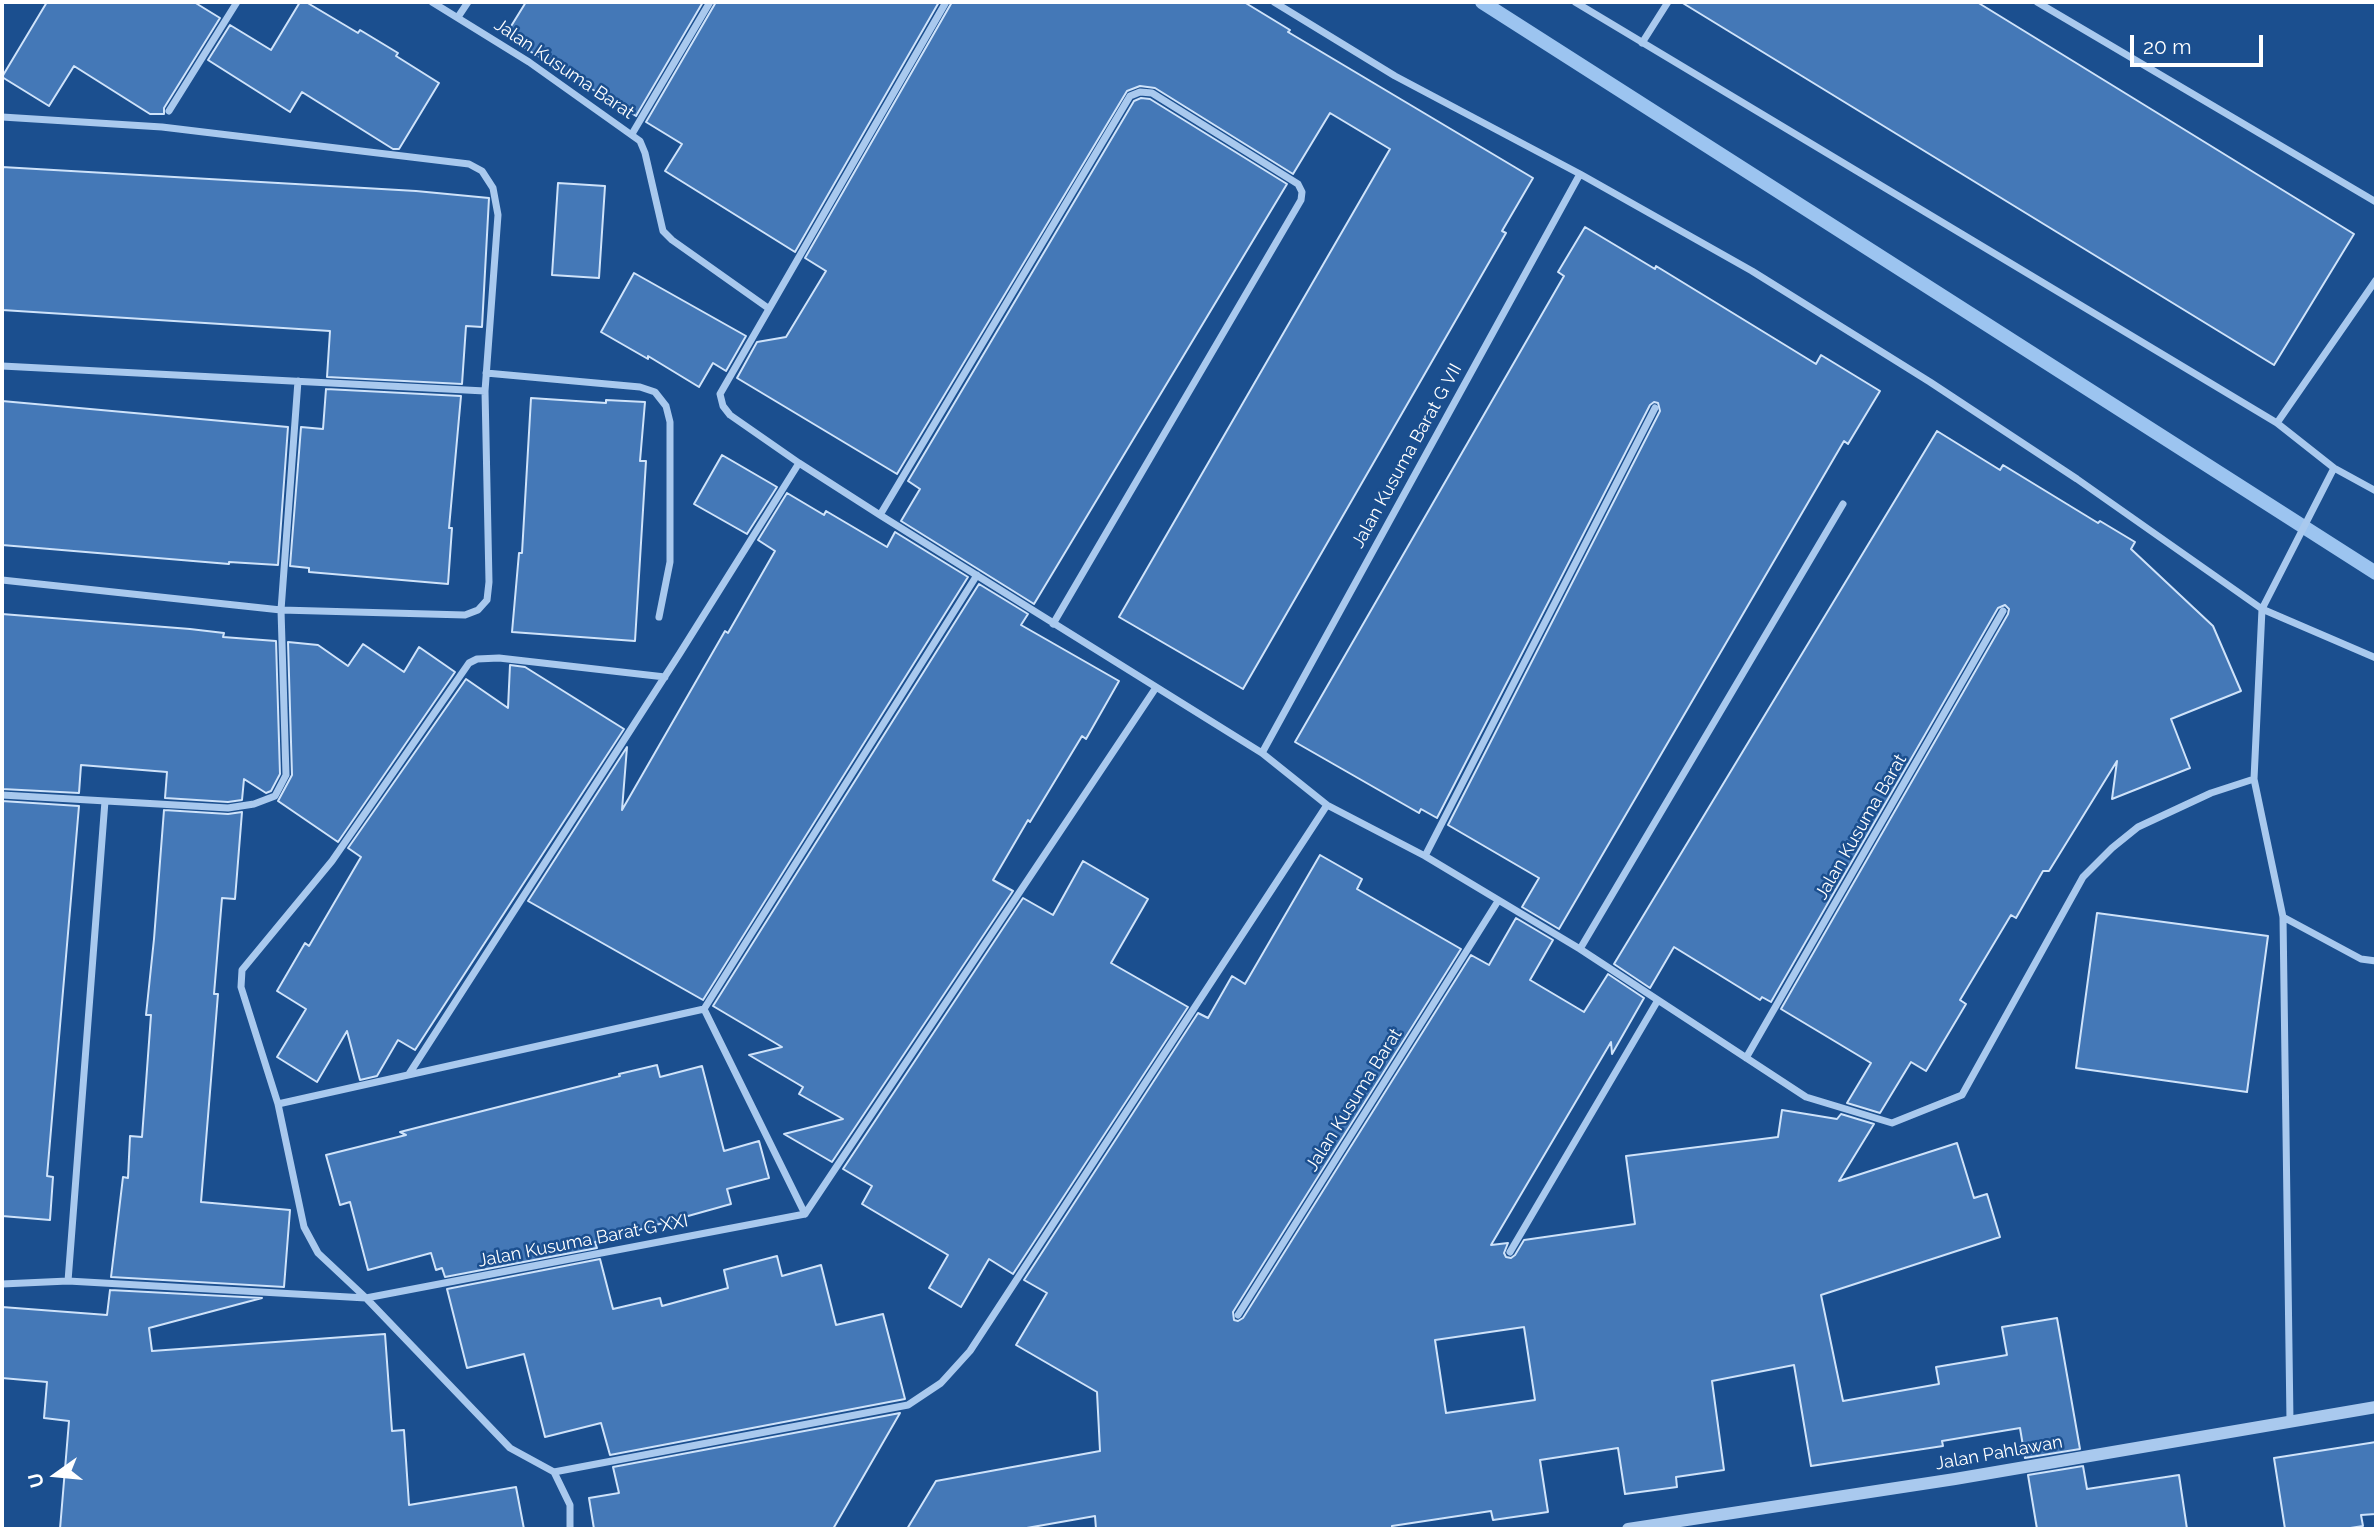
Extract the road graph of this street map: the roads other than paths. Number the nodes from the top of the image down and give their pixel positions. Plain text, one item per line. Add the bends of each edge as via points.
1 (237, 2) edge
2 (432, 2) edge
3 (468, 2) edge
4 (710, 2) edge
5 (946, 2) edge
6 (1274, 2) edge
7 (1575, 2) edge
8 (1668, 2) edge
9 (2037, 2) edge
10 (458, 17) junction
11 (1642, 43) junction
12 (169, 111) dead end
13 (2, 117) edge
14 (632, 134) junction
15 (1580, 174) junction
16 (2376, 201) edge
17 (2376, 281) edge
18 (768, 308) junction
19 (2, 366) edge
20 (486, 373) junction
21 (298, 381) junction
22 (485, 391) junction
23 (1655, 408) dead end
24 (2277, 423) junction
25 (799, 463) junction
26 (2334, 468) junction
27 (2376, 491) edge
28 (1843, 504) dead end
29 (880, 515) junction
30 (977, 575) junction
31 (2, 580) edge
32 (281, 610) junction
33 (2262, 610) junction
34 (2003, 611) dead end
35 (659, 617) dead end
36 (1053, 624) junction
37 (2376, 658) edge
38 (665, 677) junction
39 (1155, 689) junction
40 (1262, 753) junction
41 (2254, 779) junction
42 (2, 795) edge
43 (105, 801) junction
44 (1327, 805) junction
45 (1426, 856) junction
46 (1498, 901) junction
47 (2283, 917) junction
48 (1580, 949) junction
49 (2376, 961) edge
50 (1658, 1000) junction
51 (704, 1009) junction
52 (1746, 1058) junction
53 (409, 1074) junction
54 (278, 1104) junction
55 (805, 1214) junction
56 (1510, 1252) dead end
57 (68, 1281) junction
58 (2, 1284) edge
59 (366, 1298) junction
60 (1238, 1315) dead end
61 (2376, 1408) edge
62 (2290, 1421) junction
63 (554, 1472) junction
64 (570, 1529) edge
65 (1628, 1529) edge

1 - 12 street
2 - 10 street, Jalan Kusuma Barat
3 - 10 street
4 - 14 street
5 - 18 street
6 - 15 street via 1395,76
7 - 11 street
8 - 11 street
9 - 16 street
10 - 14 street, Jalan Kusuma Barat
11 - 24 street
13 - 20 street via 162,127 469,164 482,171 493,188 498,215
14 - 18 street, Jalan Kusuma Barat via 645,153 663,231
15 - 33 street via 1752,271 1930,382
15 - 40 street, Jalan Kusuma Barat G VII
17 - 24 street
18 - 25 street via 720,394 730,415
19 - 21 street
20 - 22 street
20 - 35 street via 640,387 655,393 666,405 670,422 670,562
21 - 22 street
21 - 32 street
22 - 32 street via 489,582 487,600 478,610 465,615
23 - 45 street
24 - 26 street
25 - 29 street
25 - 38 street
26 - 27 street
26 - 33 street
28 - 48 street
29 - 30 street
29 - 36 street via 1130,96 1152,93 1298,184 1301,200
30 - 36 street
30 - 51 street
31 - 32 street
32 - 43 street via 286,775 275,796 228,808
33 - 37 street
33 - 41 street
34 - 52 street, Jalan Kusuma Barat
36 - 39 street
38 - 53 street
38 - 54 street via 499,658 469,663 332,861 242,970 241,987
39 - 40 street
39 - 55 street
40 - 44 street
41 - 47 street
41 - 52 street via 2211,793 2138,827 2083,877 1962,1095 1892,1123 1806,1097
42 - 43 street
43 - 57 street
44 - 45 street
44 - 63 street via 970,1351 941,1383 908,1405
45 - 46 street
46 - 48 street
46 - 60 street, Jalan Kusuma Barat
47 - 49 street via 2361,959
47 - 62 street
48 - 50 street
50 - 52 street
50 - 56 street
51 - 53 street
51 - 55 street
53 - 54 street
54 - 59 street via 304,1227 317,1253
55 - 59 street, Jalan Kusuma Barat G XXI
57 - 58 street, Jalan Kusuma Barat G XXI
57 - 59 street, Jalan Kusuma Barat G XXI
59 - 63 street via 510,1448
61 - 62 street, Jalan Pahlawan
62 - 65 street, Jalan Pahlawan
63 - 64 street via 570,1505

